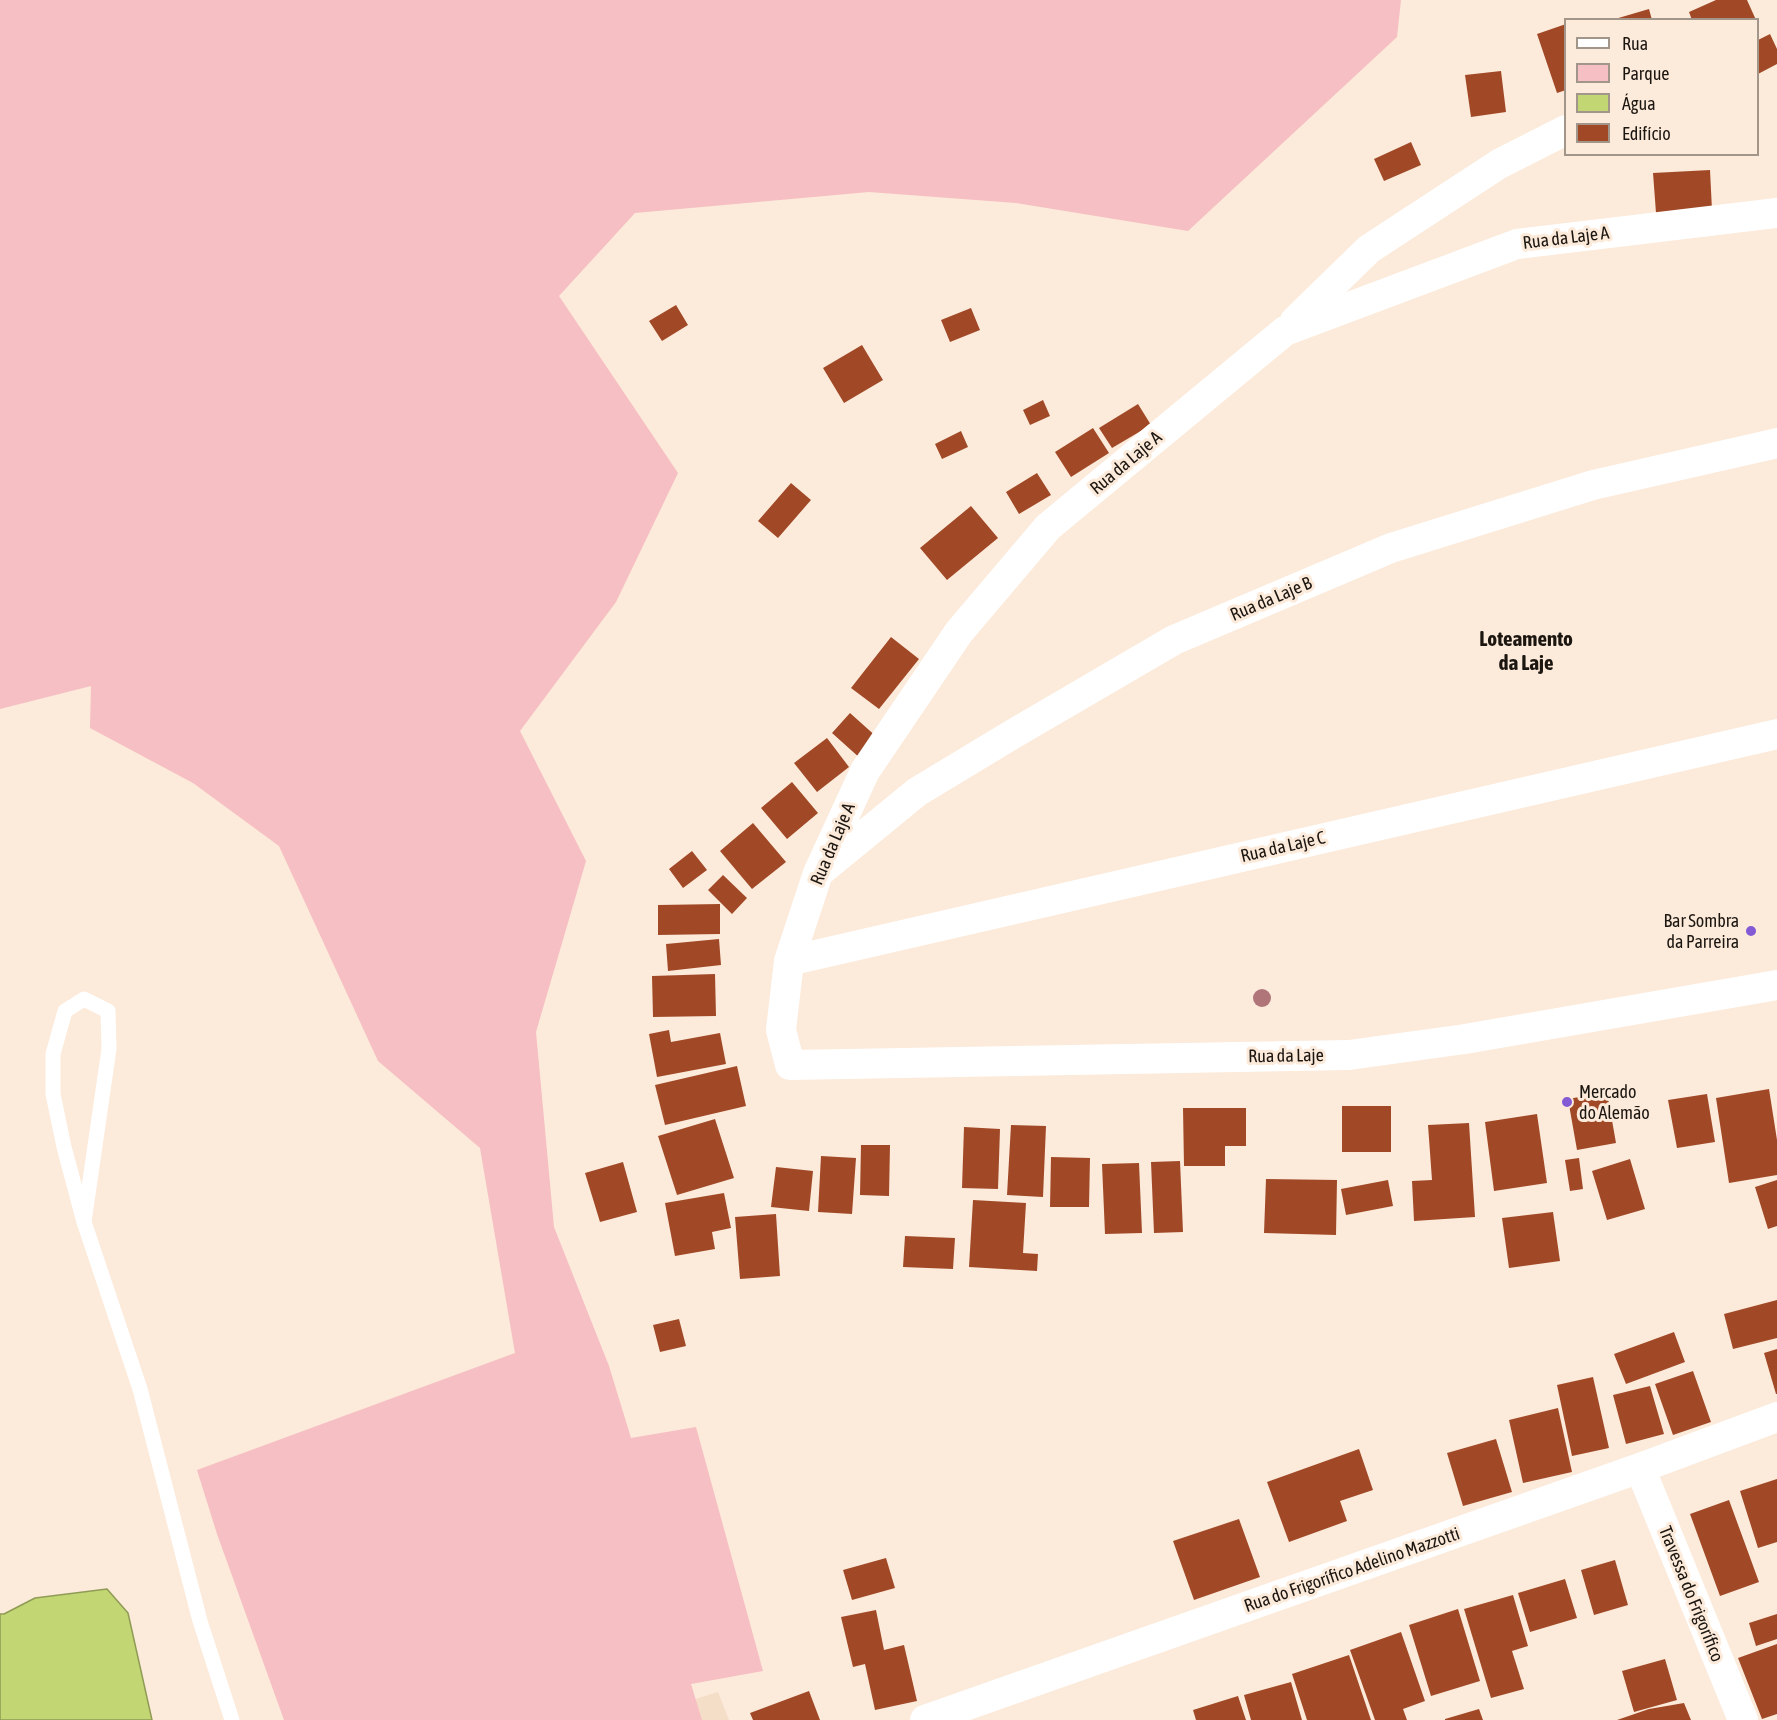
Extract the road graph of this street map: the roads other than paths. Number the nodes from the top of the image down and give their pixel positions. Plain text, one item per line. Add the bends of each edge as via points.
1 (1564, 131) edge
2 (1777, 213) edge
3 (1285, 331) junction
4 (1777, 443) edge
5 (1777, 734) edge
6 (818, 873) junction
7 (789, 961) junction
8 (1777, 985) edge
9 (790, 1065) joint
10 (84, 1222) junction
11 (1777, 1417) edge
12 (1640, 1468) junction
13 (232, 1720) edge
14 (925, 1720) edge
15 (1743, 1720) edge

1 - 3 street via 1499,164 1369,249
2 - 3 street, Rua da Laje A via 1517,244
3 - 6 street, Rua da Laje A via 1048,527 958,632 865,771
4 - 6 street, Rua da Laje B via 1593,485 1391,548 1174,640 917,792
5 - 7 street, Rua da Laje C
6 - 7 street, Rua da Laje A
7 - 9 street, Rua da Laje A via 781,1030
8 - 9 street, Rua da Laje via 1349,1055
10 - 10 lane via 55,1104 53,1054 65,1011 84,999 108,1011 109,1049
10 - 13 lane via 140,1389 200,1621
11 - 12 street, Rua do Frigorífico Adelino Mazzotti
12 - 14 street, Rua do Frigorífico Adelino Mazzotti
12 - 15 street, Travessa do Frigorífico

